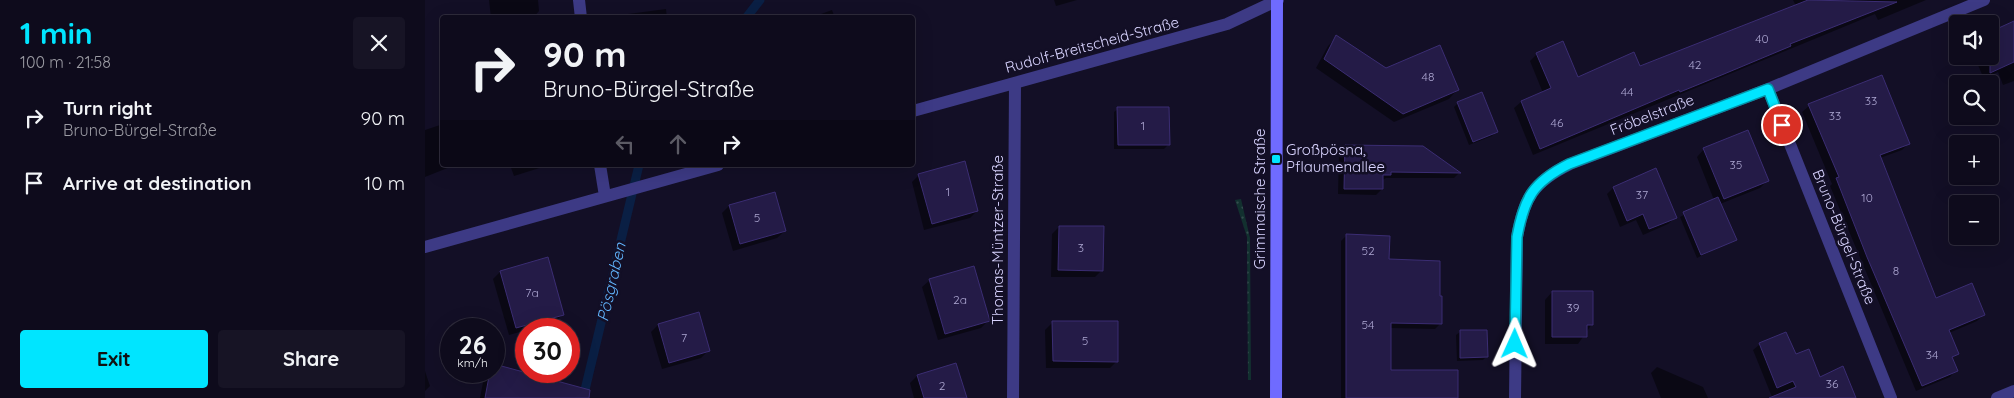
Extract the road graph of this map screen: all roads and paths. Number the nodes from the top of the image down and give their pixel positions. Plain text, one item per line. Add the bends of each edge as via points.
1 (579, 0) edge
2 (1277, 0) edge
3 (1984, 0) edge
4 (581, 15) edge
5 (1015, 83) junction
6 (1768, 89) junction
7 (915, 110) edge
8 (601, 167) edge
9 (711, 167) edge
10 (605, 196) junction
11 (425, 247) edge
12 (2014, 391) edge
13 (1013, 398) edge
14 (1277, 398) edge
15 (1515, 398) edge
16 (1891, 398) edge
17 (1997, 398) edge

1 - 4 street
2 - 5 street, Rudolf-Breitscheid-Straße via 1227,24
2 - 14 main road, Grimmaische Straße
3 - 6 street, Fröbelstraße
5 - 7 street, Rudolf-Breitscheid-Straße
5 - 13 street, Thomas-Müntzer-Straße
6 - 15 street, Fröbelstraße via 1569,164 1547,175 1539,184 1521,213 1517,237
6 - 16 street, Bruno-Bürgel-Straße
8 - 10 street
9 - 10 street
10 - 11 street
12 - 17 street

